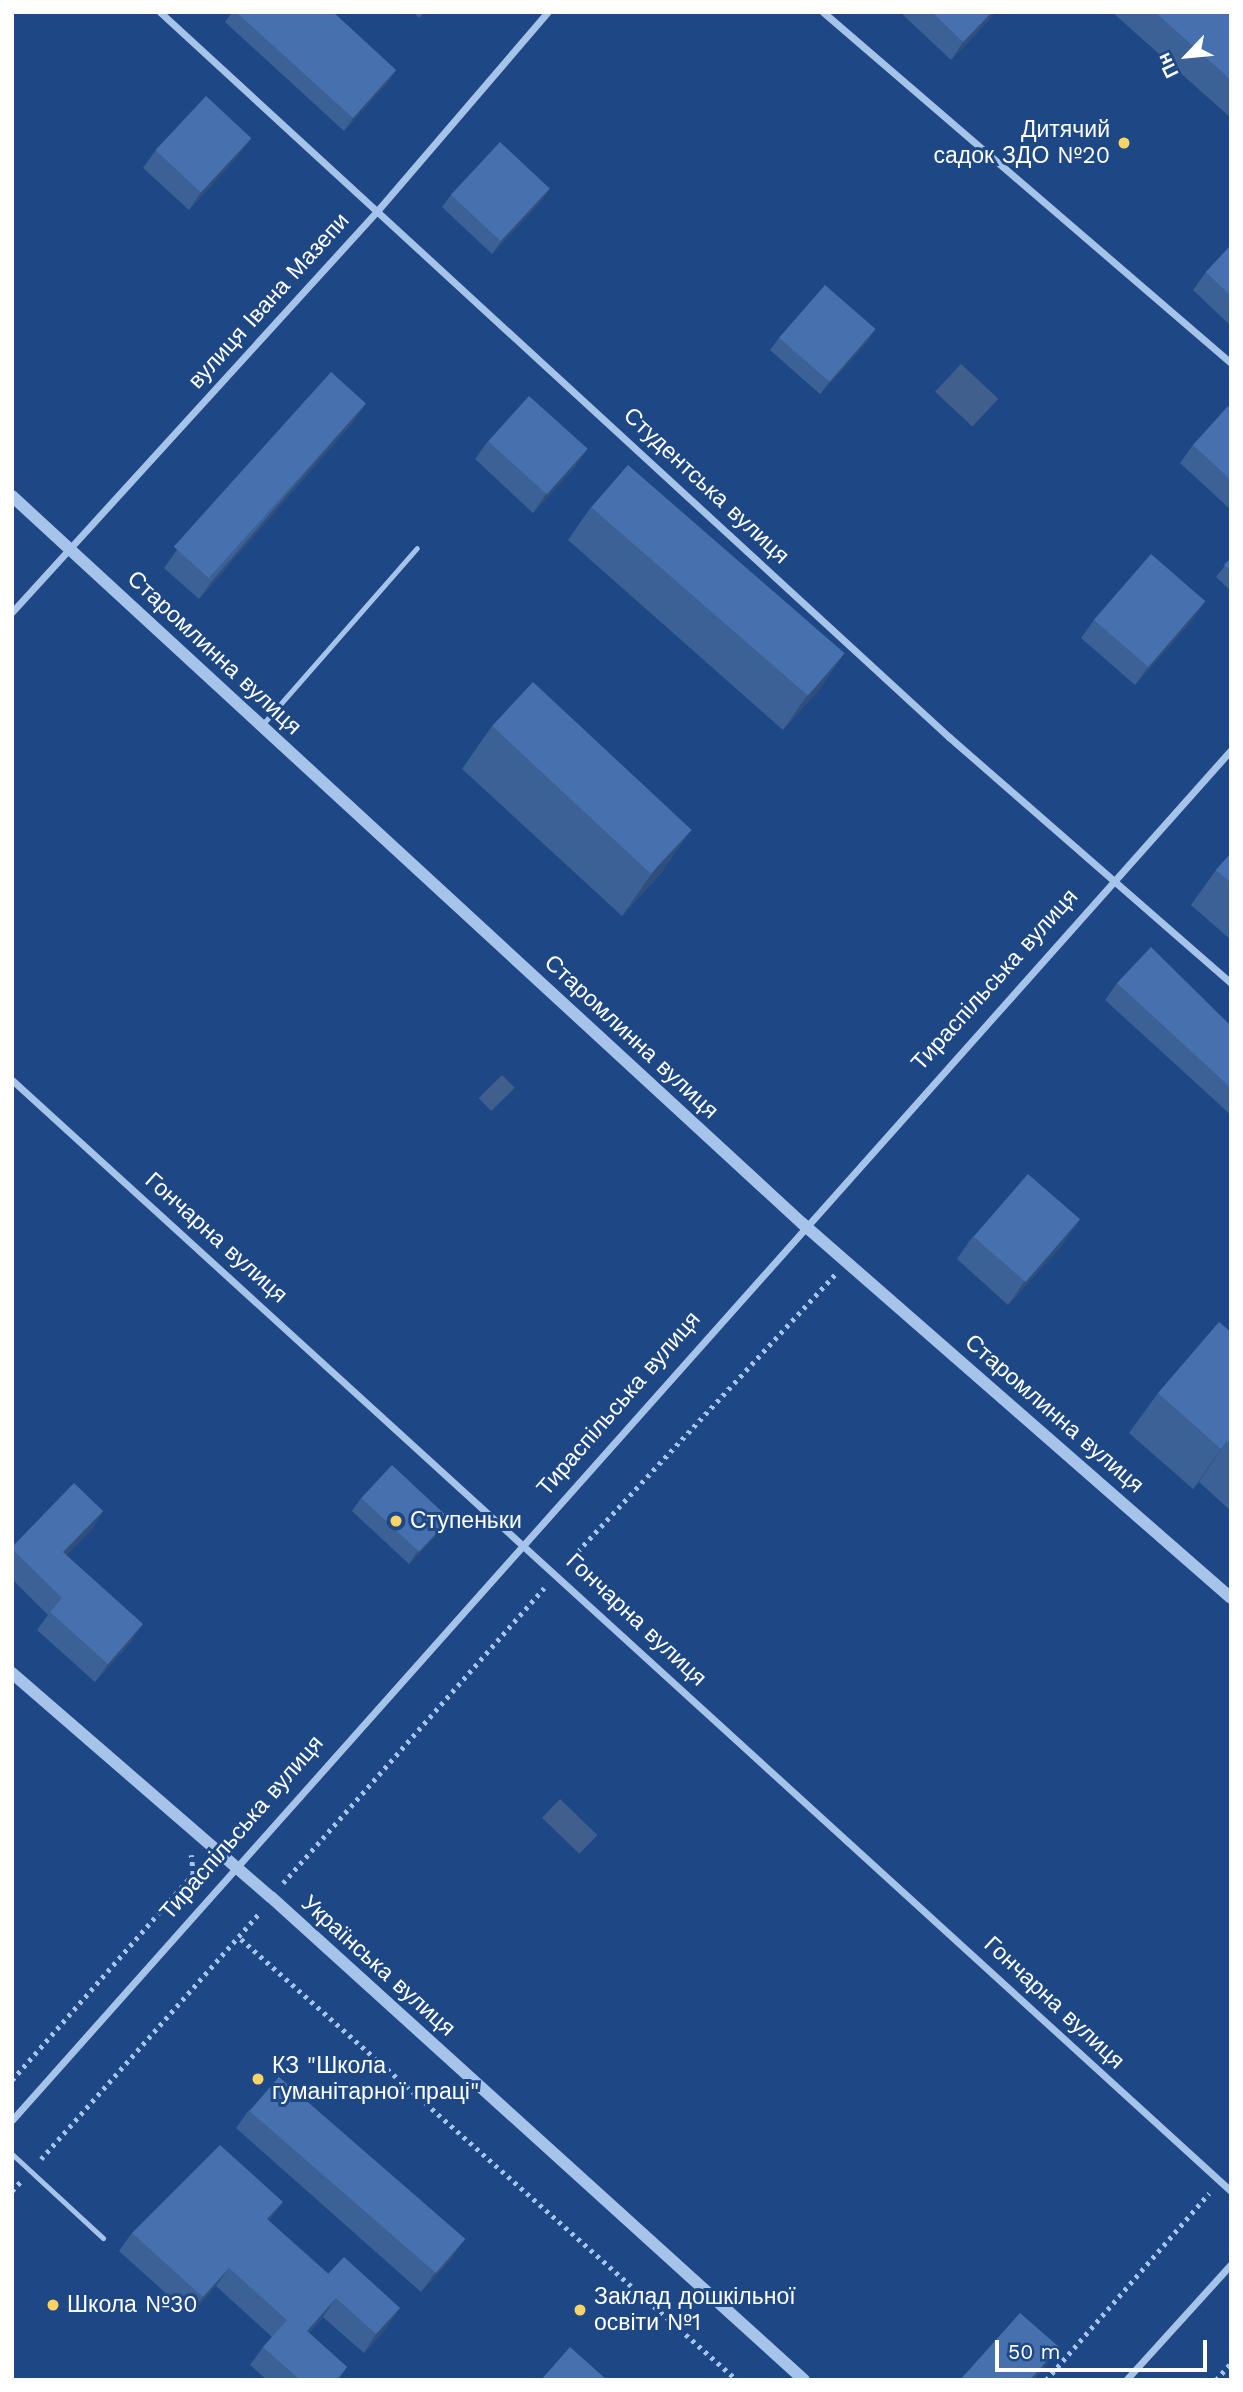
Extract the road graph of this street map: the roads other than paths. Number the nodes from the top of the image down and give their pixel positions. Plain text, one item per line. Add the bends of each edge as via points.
1 (160, 12) edge
2 (548, 12) edge
3 (823, 12) edge
4 (378, 210) junction
5 (1231, 363) edge
6 (12, 496) edge
7 (70, 548) junction
8 (417, 548) dead end
9 (12, 612) edge
10 (262, 725) junction
11 (1231, 750) edge
12 (1111, 878) junction
13 (1230, 981) edge
14 (12, 1080) edge
15 (803, 1224) junction
16 (524, 1541) junction
17 (1231, 1598) edge
18 (12, 1673) edge
19 (232, 1868) junction
20 (12, 2120) edge
21 (12, 2154) edge
22 (1231, 2191) edge
23 (103, 2238) dead end
24 (1231, 2264) edge
25 (804, 2380) edge
26 (1126, 2380) edge

1 - 4 street, Студентська вулиця
2 - 4 street, вулиця Івана Мазепи
3 - 5 street
4 - 7 street, вулиця Івана Мазепи
4 - 12 street, Студентська вулиця
6 - 7 street, Старомлинна вулиця
7 - 9 street, вулиця Івана Мазепи
7 - 10 street, Старомлинна вулиця
8 - 10 lane
10 - 15 street, Старомлинна вулиця
11 - 12 street, Тираспільська вулиця
12 - 13 street, Студентська вулиця
12 - 15 street, Тираспільська вулиця
14 - 16 street, Гончарна вулиця
15 - 16 street, Тираспільська вулиця
15 - 17 street, Старомлинна вулиця
16 - 19 street, Тираспільська вулиця
16 - 22 street, Гончарна вулиця
18 - 19 street, Українська вулиця
19 - 20 street, Тираспільська вулиця
19 - 25 street, Українська вулиця via 271,1897
21 - 23 lane
24 - 26 street

